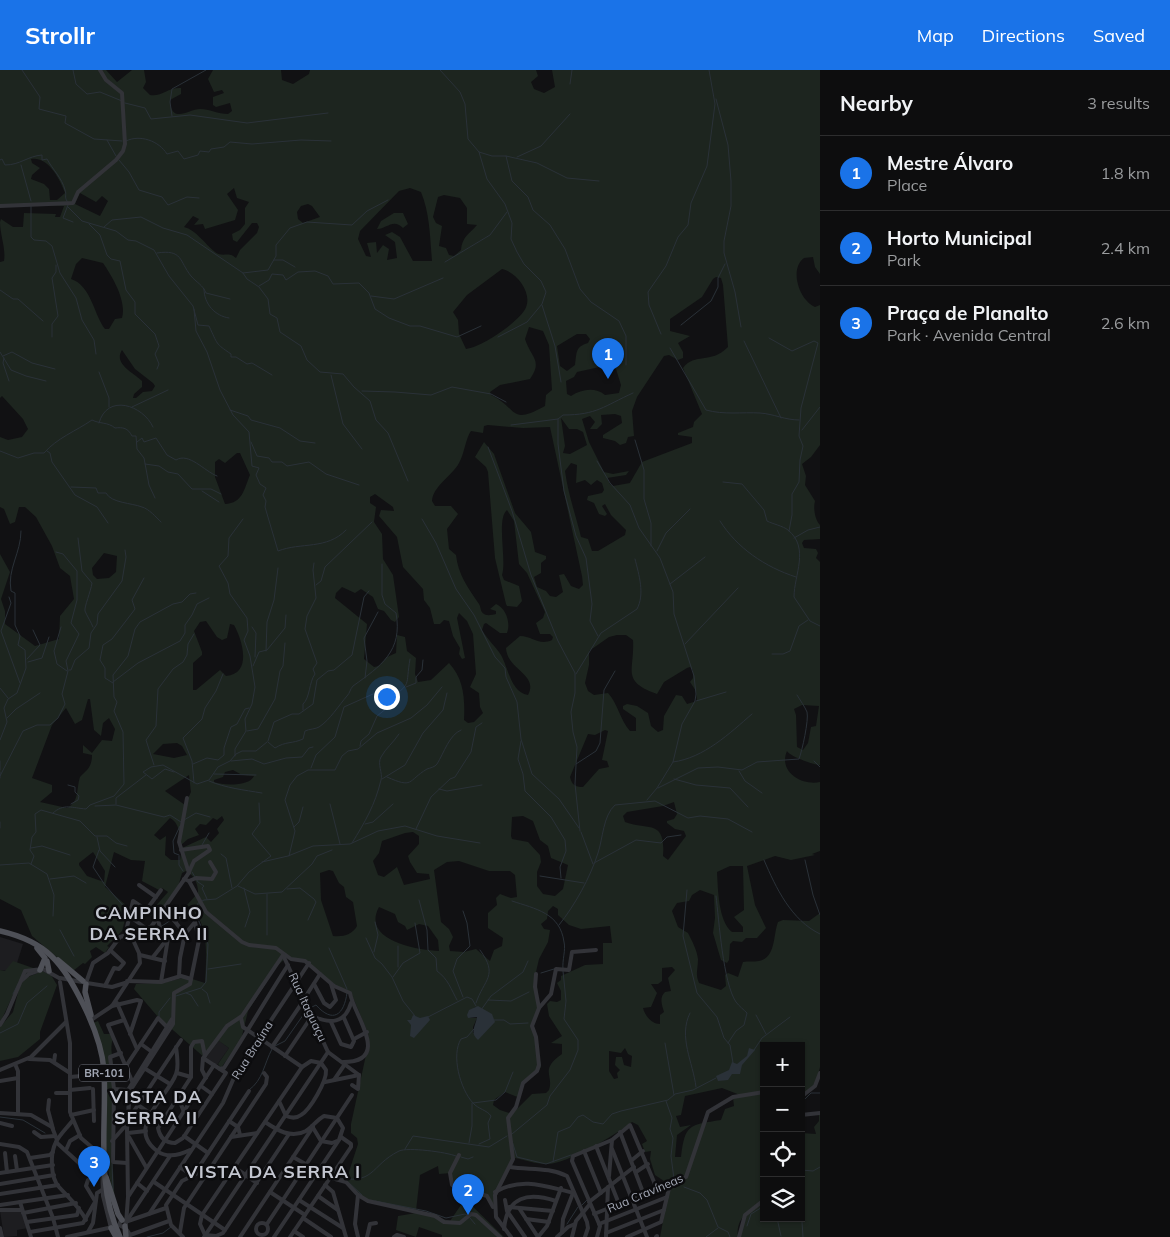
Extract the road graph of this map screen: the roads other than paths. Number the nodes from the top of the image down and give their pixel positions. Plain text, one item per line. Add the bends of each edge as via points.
1 (100, 70) edge
2 (0, 206) edge
3 (187, 798) dead end
4 (181, 850) junction
5 (210, 862) dead end
6 (189, 873) junction
7 (187, 880) junction
8 (139, 885) dead end
9 (161, 890) dead end
10 (156, 897) junction
11 (164, 908) junction
12 (184, 908) dead end
13 (146, 909) junction
14 (129, 916) junction
15 (157, 917) junction
16 (176, 921) junction
17 (147, 929) junction
18 (0, 931) edge
19 (130, 933) junction
20 (185, 934) junction
21 (168, 938) junction
22 (32, 942) junction
23 (110, 950) junction
24 (596, 950) dead end
25 (140, 955) junction
26 (284, 955) junction
27 (153, 957) junction
28 (49, 959) junction
29 (165, 960) junction
30 (309, 963) junction
31 (288, 965) junction
32 (43, 970) junction
33 (25, 971) junction
34 (29, 974) junction
35 (320, 974) junction
36 (536, 974) dead end
37 (179, 976) junction
38 (191, 979) junction
39 (61, 980) junction
40 (21, 981) junction
41 (84, 982) junction
42 (126, 982) junction
43 (161, 982) junction
44 (296, 982) junction
45 (314, 984) junction
46 (331, 984) junction
47 (105, 986) junction
48 (304, 999) junction
49 (117, 1003) junction
50 (351, 1003) junction
51 (539, 1008) junction
52 (312, 1016) junction
53 (173, 1018) junction
54 (241, 1018) junction
55 (344, 1018) junction
56 (91, 1020) junction
57 (124, 1020) junction
58 (66, 1022) junction
59 (331, 1022) junction
60 (0, 1025) edge
61 (168, 1027) junction
62 (248, 1030) junction
63 (367, 1032) junction
64 (130, 1034) junction
65 (259, 1039) junction
66 (354, 1039) junction
67 (181, 1040) dead end
68 (141, 1044) junction
69 (176, 1046) junction
70 (272, 1047) junction
71 (137, 1049) junction
72 (153, 1052) junction
73 (328, 1052) junction
74 (120, 1053) junction
75 (55, 1055) dead end
76 (285, 1056) junction
77 (204, 1057) junction
78 (32, 1058) junction
79 (54, 1062) junction
80 (321, 1063) junction
81 (344, 1063) junction
82 (15, 1064) junction
83 (214, 1065) junction
84 (126, 1066) junction
85 (302, 1067) junction
86 (144, 1068) junction
87 (220, 1069) junction
88 (0, 1070) edge
89 (264, 1072) dead end
90 (820, 1072) edge
91 (177, 1073) junction
92 (70, 1075) junction
93 (93, 1075) dead end
94 (359, 1075) junction
95 (156, 1076) junction
96 (191, 1077) junction
97 (234, 1077) junction
98 (18, 1078) junction
99 (206, 1078) junction
100 (819, 1078) edge
101 (222, 1079) junction
102 (334, 1080) junction
103 (0, 1081) edge
104 (133, 1082) junction
105 (325, 1082) junction
106 (170, 1084) junction
107 (201, 1086) junction
108 (352, 1086) dead end
109 (114, 1089) junction
110 (70, 1091) junction
111 (249, 1091) dead end
112 (56, 1093) dead end
113 (760, 1093) edge
114 (212, 1094) junction
115 (805, 1094) edge
116 (352, 1095) dead end
117 (178, 1097) junction
118 (49, 1100) dead end
119 (279, 1101) junction
120 (138, 1105) junction
121 (94, 1110) junction
122 (184, 1112) junction
123 (18, 1113) junction
124 (199, 1113) junction
125 (820, 1113) edge
126 (0, 1114) edge
127 (150, 1114) junction
128 (805, 1115) edge
129 (286, 1116) junction
130 (72, 1117) junction
131 (337, 1118) junction
132 (94, 1121) dead end
133 (161, 1121) junction
134 (229, 1121) junction
135 (128, 1122) junction
136 (265, 1122) junction
137 (0, 1123) edge
138 (12, 1126) dead end
139 (312, 1126) junction
140 (238, 1127) junction
141 (105, 1129) junction
142 (276, 1130) junction
143 (64, 1131) junction
144 (146, 1131) junction
145 (34, 1132) dead end
146 (620, 1132) junction
147 (257, 1133) junction
148 (128, 1134) junction
149 (289, 1134) junction
150 (80, 1135) junction
151 (240, 1135) junction
152 (184, 1136) junction
153 (231, 1136) junction
154 (55, 1137) junction
155 (340, 1138) junction
156 (164, 1140) junction
157 (612, 1140) junction
158 (70, 1141) junction
159 (104, 1141) junction
160 (112, 1141) junction
161 (321, 1141) junction
162 (195, 1143) junction
163 (332, 1143) junction
164 (0, 1144) edge
165 (596, 1146) junction
166 (212, 1147) junction
167 (335, 1147) junction
168 (612, 1149) junction
169 (66, 1150) junction
170 (190, 1150) junction
171 (157, 1151) junction
172 (584, 1151) junction
173 (643, 1151) junction
174 (53, 1152) junction
175 (207, 1152) junction
176 (220, 1152) junction
177 (5, 1153) dead end
178 (459, 1155) dead end
179 (15, 1156) dead end
180 (170, 1156) junction
181 (293, 1157) junction
182 (30, 1158) junction
183 (632, 1160) junction
184 (127, 1162) junction
185 (102, 1164) junction
186 (648, 1164) junction
187 (53, 1165) junction
188 (212, 1166) junction
189 (34, 1167) junction
190 (146, 1167) junction
191 (180, 1167) junction
192 (234, 1167) junction
193 (304, 1167) junction
194 (510, 1167) junction
195 (634, 1167) junction
196 (17, 1170) junction
197 (7, 1172) junction
198 (636, 1172) junction
199 (0, 1173) edge
200 (317, 1173) junction
201 (54, 1175) junction
202 (246, 1175) junction
203 (623, 1175) junction
204 (193, 1176) junction
205 (609, 1176) junction
206 (38, 1178) junction
207 (93, 1178) junction
208 (330, 1178) junction
209 (103, 1179) junction
210 (154, 1182) junction
211 (136, 1183) junction
212 (257, 1183) junction
213 (0, 1184) edge
214 (670, 1184) junction
215 (58, 1185) junction
216 (325, 1185) junction
217 (610, 1185) junction
218 (127, 1187) junction
219 (41, 1188) junction
220 (133, 1188) junction
221 (561, 1188) junction
222 (165, 1189) junction
223 (656, 1189) junction
224 (102, 1190) junction
225 (147, 1191) junction
226 (270, 1192) junction
227 (495, 1192) junction
228 (574, 1193) junction
229 (601, 1193) junction
230 (173, 1194) junction
231 (0, 1195) edge
232 (68, 1195) junction
233 (358, 1195) junction
234 (644, 1195) junction
235 (318, 1196) junction
236 (128, 1197) junction
237 (667, 1197) junction
238 (45, 1198) junction
239 (282, 1200) junction
240 (299, 1200) junction
241 (505, 1200) dead end
242 (631, 1200) junction
243 (556, 1201) junction
244 (20, 1202) junction
245 (95, 1202) junction
246 (76, 1203) junction
247 (589, 1203) junction
248 (760, 1203) edge
249 (1, 1204) edge
250 (186, 1204) junction
251 (620, 1204) junction
252 (294, 1207) junction
253 (310, 1207) junction
254 (49, 1208) junction
255 (78, 1208) junction
256 (166, 1208) junction
257 (518, 1208) junction
258 (93, 1209) junction
259 (494, 1209) junction
260 (508, 1209) junction
261 (607, 1209) junction
262 (0, 1210) edge
263 (338, 1210) junction
264 (637, 1210) junction
265 (664, 1210) junction
266 (23, 1211) junction
267 (553, 1211) junction
268 (151, 1212) junction
269 (582, 1213) junction
270 (594, 1214) junction
271 (77, 1215) junction
272 (202, 1215) junction
273 (304, 1216) junction
274 (53, 1218) junction
275 (526, 1219) junction
276 (640, 1219) junction
277 (86, 1220) junction
278 (123, 1221) junction
279 (169, 1221) junction
280 (214, 1221) junction
281 (250, 1221) junction
282 (607, 1221) junction
283 (27, 1222) junction
284 (549, 1222) junction
285 (376, 1223) dead end
286 (265, 1224) junction
287 (575, 1224) junction
288 (77, 1225) junction
289 (257, 1225) junction
290 (599, 1227) junction
291 (0, 1228) edge
292 (56, 1228) junction
293 (343, 1228) junction
294 (100, 1230) junction
295 (225, 1230) junction
296 (505, 1230) junction
297 (644, 1230) junction
298 (294, 1231) junction
299 (89, 1232) edge
300 (180, 1232) junction
301 (562, 1232) junction
302 (268, 1233) junction
303 (30, 1235) edge
304 (606, 1235) edge
305 (125, 1236) edge
306 (205, 1236) edge
307 (258, 1236) edge
308 (396, 1236) edge
309 (2, 1237) edge
310 (58, 1237) edge
311 (67, 1237) edge
312 (101, 1237) edge
313 (116, 1237) edge
314 (183, 1237) edge
315 (240, 1237) edge
316 (274, 1237) edge
317 (290, 1237) edge
318 (303, 1237) edge
319 (330, 1237) edge
320 (346, 1237) edge
321 (358, 1237) edge
322 (368, 1237) edge
323 (404, 1237) edge
324 (500, 1237) edge
325 (507, 1237) edge
326 (511, 1237) edge
327 (525, 1237) edge
328 (538, 1237) edge
329 (557, 1237) edge
330 (572, 1237) edge
331 (585, 1237) edge
332 (597, 1237) edge
333 (627, 1237) edge
334 (647, 1237) edge
335 (738, 1237) edge

1 - 2 street via 106,80 122,93 125,144 120,156 78,192 74,203
3 - 4 street via 179,833
4 - 6 street
4 - 6 street via 203,846 210,849 195,860
5 - 7 street via 215,876 209,880
6 - 7 street
7 - 11 street
7 - 26 street via 207,913 246,944 276,948
8 - 10 street
9 - 10 street
10 - 13 street
11 - 15 street
11 - 16 street
12 - 16 street
13 - 14 street via 134,900
13 - 15 street
14 - 17 street
14 - 19 street via 127,927
15 - 17 street
15 - 21 street
16 - 20 street
17 - 19 street
18 - 22 main road, BR-101
19 - 23 street via 120,936
19 - 25 street
20 - 37 street
20 - 38 street via 195,922 199,940
21 - 27 street
21 - 29 street
22 - 28 main road, BR-101
22 - 32 main road via 45,958
23 - 41 street via 93,963
23 - 47 street via 124,963 119,969 114,968
24 - 51 street via 572,952 568,970 556,969 550,996
25 - 27 street
25 - 42 street via 138,968
26 - 30 street
26 - 31 street, Rua Itaguaçu
26 - 54 street
27 - 29 street
28 - 32 main road
28 - 41 main road via 63,963
28 - 56 main road, BR-101 via 59,963 70,977
29 - 43 street
30 - 35 street
30 - 44 street, Rua Braúna
31 - 44 street, Rua Itaguaçu
31 - 62 street
32 - 33 street
32 - 34 street
32 - 39 street
33 - 34 street
33 - 40 street
34 - 40 street
35 - 45 street
35 - 46 street
36 - 51 street
37 - 38 street
37 - 43 street
38 - 53 street via 190,984 174,993
39 - 41 street
39 - 58 street
40 - 60 street
41 - 47 street
41 - 56 main road
42 - 43 street
42 - 47 street
42 - 49 street
44 - 48 street, Rua Itaguaçu
44 - 65 street, Rua Braúna
45 - 46 street via 324,1003 330,1006 336,1000
45 - 48 street
46 - 50 street via 350,993
48 - 52 street, Rua Itaguaçu
48 - 70 street
49 - 56 street
49 - 57 street
49 - 64 street via 141,1001
50 - 55 street
50 - 63 street
51 - 194 street via 532,1026 540,1063 538,1070 523,1083 516,1107 508,1118 513,1157
52 - 59 street
52 - 73 street, Rua Itaguaçu
52 - 76 street
53 - 61 street
53 - 72 street
54 - 62 street via 243,1027
54 - 77 street via 227,1026
55 - 59 street
55 - 66 street
56 - 141 main road, BR-101 via 104,1061
57 - 64 street
57 - 74 street via 108,1025
58 - 78 street
58 - 92 street
59 - 66 street via 341,1044 352,1046
61 - 68 street via 158,1018
61 - 72 street
62 - 65 street
62 - 87 street via 224,1068
63 - 66 street
63 - 81 street via 365,1053 355,1061
64 - 71 street
65 - 70 street
65 - 97 street, Rua Braúna
67 - 69 street
68 - 71 street
68 - 72 street
69 - 91 street
69 - 95 street
70 - 76 street
71 - 84 street
72 - 86 street
72 - 104 street
73 - 80 street
73 - 81 street, Rua Itaguaçu
74 - 84 street
74 - 109 street via 110,1057
75 - 79 street
76 - 85 street
77 - 83 street
77 - 96 street via 202,1042 194,1042 191,1047
77 - 99 street via 202,1070
78 - 79 street via 46,1058
78 - 82 street
79 - 92 street
80 - 85 street via 311,1061
80 - 105 street via 326,1070
80 - 129 street
81 - 94 street, Rua Itaguaçu
81 - 102 street
82 - 88 street
82 - 98 street
83 - 87 street
83 - 99 street
84 - 104 street
85 - 119 street
86 - 95 street
86 - 104 street
87 - 101 street via 226,1073
89 - 140 street via 266,1084
90 - 100 street
91 - 96 street
91 - 106 street
92 - 93 street
92 - 110 street
94 - 102 street
94 - 108 street via 358,1089
95 - 106 street
95 - 120 street
96 - 117 street
97 - 101 street
97 - 162 street, Rua Braúna via 223,1103
98 - 103 street
98 - 123 street
99 - 107 street
100 - 115 street
101 - 114 street
102 - 105 street
104 - 109 street via 128,1090
104 - 135 street
105 - 129 street via 303,1114 294,1118
106 - 127 street
107 - 114 street
107 - 122 street
109 - 160 street
110 - 112 street
110 - 121 street via 92,1089
110 - 130 street
111 - 134 street
113 - 214 street, Rua Cravíneas via 733,1097 708,1112 689,1173
114 - 124 street
116 - 131 street
117 - 122 street
117 - 133 street
118 - 154 street via 48,1110
119 - 129 street
119 - 136 street
120 - 127 street
120 - 135 street
121 - 130 street
121 - 132 street
122 - 124 street
122 - 156 street
123 - 126 street
123 - 154 street via 31,1115 52,1128
124 - 152 street
125 - 128 street
127 - 133 street
127 - 144 street via 146,1120
129 - 142 street
130 - 143 street
130 - 150 street
131 - 139 street via 324,1116
131 - 155 street via 343,1128
131 - 161 street
133 - 156 street via 159,1132
134 - 140 street
134 - 166 street
135 - 148 street
135 - 160 street
136 - 142 street
136 - 147 street
137 - 138 street
139 - 149 street via 304,1132
139 - 161 street
139 - 181 street
140 - 151 street
140 - 153 street
141 - 159 main road, BR-101
141 - 209 main road, BR-101
142 - 149 street
142 - 202 street
143 - 154 street
143 - 158 street
144 - 148 street
144 - 171 street via 147,1139
145 - 154 street via 41,1137
146 - 157 street
146 - 173 street via 630,1124
146 - 183 street
147 - 151 street
147 - 192 street
148 - 184 street
148 - 190 street
149 - 212 street
150 - 158 street
150 - 185 street
151 - 153 street
152 - 156 street via 174,1142
152 - 162 street
153 - 176 street
154 - 169 street
154 - 174 street
155 - 163 street
155 - 167 street
155 - 208 street via 351,1144
156 - 171 street
157 - 165 street
157 - 168 street
158 - 169 street
159 - 185 main road
159 - 278 main road, BR-101 via 105,1186
160 - 184 street via 113,1162
161 - 163 street
161 - 193 street
162 - 170 street, Rua Braúna
162 - 175 street
163 - 167 street
164 - 182 street via 24,1148
165 - 172 street
165 - 205 street
166 - 175 street
166 - 176 street
167 - 200 street
168 - 203 street
168 - 205 street
169 - 207 street via 79,1163 91,1167
170 - 180 street
170 - 191 street, Rua Braúna
171 - 180 street
171 - 190 street
172 - 229 street
172 - 247 street via 574,1155 572,1160
173 - 183 street
173 - 186 street
174 - 182 street
174 - 187 street
175 - 204 street
176 - 188 street
177 - 197 street
178 - 259 street via 450,1173 452,1185 487,1196
179 - 196 street
180 - 210 street
181 - 193 street
181 - 226 street
182 - 189 street
183 - 195 street
184 - 218 street
185 - 209 street
186 - 198 street
186 - 223 street
187 - 189 street
187 - 201 street
188 - 204 street
188 - 250 street
189 - 196 street
189 - 206 street
190 - 211 street
191 - 204 street
191 - 222 street, Rua Braúna
192 - 202 street
192 - 272 street
193 - 200 street
193 - 239 street
194 - 227 street
194 - 228 street via 520,1170 551,1169 567,1176
195 - 198 street
195 - 203 street
196 - 197 street
197 - 199 street
198 - 234 street
200 - 208 street
200 - 240 street
201 - 206 street
201 - 215 street
202 - 212 street
202 - 280 street
203 - 217 street
203 - 242 street
204 - 230 street via 182,1181
205 - 217 street
206 - 213 street
206 - 219 street
207 - 209 street
207 - 245 street via 86,1186
208 - 216 street
208 - 233 street via 347,1182
209 - 224 street
209 - 278 main road
209 - 278 main road, BR-101 via 111,1208
210 - 222 street
210 - 225 street
211 - 220 street
211 - 225 street
212 - 295 street
214 - 223 street, Rua Cravíneas
214 - 237 street
215 - 219 street
215 - 232 street
216 - 235 street
216 - 263 street via 333,1191
217 - 229 street
217 - 251 street
217 - 261 street
218 - 220 street
218 - 236 street
219 - 231 street
219 - 238 street
220 - 236 street
221 - 227 street via 519,1185
221 - 228 street
221 - 243 street
222 - 230 street
222 - 268 street, Rua Braúna
223 - 234 street, Rua Cravíneas
224 - 245 street
224 - 278 street
225 - 278 street
226 - 239 street
226 - 281 street
227 - 259 street
228 - 269 street
228 - 301 street via 563,1220
229 - 247 street
230 - 250 street
230 - 256 street
231 - 249 street
232 - 238 street
232 - 246 street
233 - 321 street via 355,1226
233 - 324 street via 368,1201 435,1216 446,1222 460,1223 470,1214 476,1214
234 - 242 street, Rua Cravíneas
235 - 253 street
235 - 263 street
236 - 278 street
237 - 264 street
237 - 265 street
238 - 244 street
238 - 254 street
239 - 252 street
239 - 286 street
240 - 252 street
240 - 253 street
241 - 260 street
242 - 251 street, Rua Cravíneas
242 - 264 street
243 - 260 street via 530,1198 518,1201
243 - 267 street
244 - 249 street
244 - 266 street
245 - 258 street
246 - 254 street
246 - 255 street
247 - 269 street
247 - 270 street
248 - 335 street via 744,1214
250 - 272 street
250 - 300 street
251 - 261 street, Rua Cravíneas
252 - 273 street
252 - 316 street
253 - 273 street
253 - 293 street
254 - 266 street
254 - 274 street
255 - 271 street
255 - 277 street
256 - 268 street
256 - 279 street
257 - 260 street
257 - 267 street
257 - 275 street
258 - 277 street
258 - 299 street
259 - 296 street
260 - 296 street
260 - 327 street
261 - 270 street, Rua Cravíneas
261 - 282 street
262 - 266 street
263 - 293 street
264 - 276 street
264 - 282 street
265 - 276 street
265 - 297 street via 661,1220
266 - 283 street
267 - 284 street
268 - 278 street
269 - 287 street
269 - 331 street via 588,1226
270 - 290 street
271 - 274 street
271 - 288 street
272 - 280 street
272 - 306 street via 200,1224
273 - 298 street
273 - 319 street
274 - 283 street
274 - 292 street
275 - 284 street
275 - 328 street
276 - 297 street
276 - 304 street
277 - 288 street
278 - 294 street
278 - 305 main road, BR-101
278 - 305 main road
278 - 313 main road
279 - 300 street
279 - 305 street
280 - 295 street
280 - 306 street
281 - 289 street
281 - 315 street
282 - 290 street
282 - 304 street
283 - 303 street
284 - 328 street
285 - 322 street via 370,1224
286 - 289 street
286 - 302 street
287 - 301 street
287 - 330 street
288 - 292 street
289 - 307 street
290 - 332 street
291 - 309 street
292 - 303 street
292 - 310 street
293 - 320 street
294 - 299 street
294 - 312 street
295 - 306 street via 216,1236
296 - 325 street
296 - 326 street
297 - 333 street
297 - 334 street
298 - 317 street
298 - 318 street
299 - 311 street
300 - 314 street
301 - 329 street
302 - 307 street
302 - 316 street
308 - 323 street

